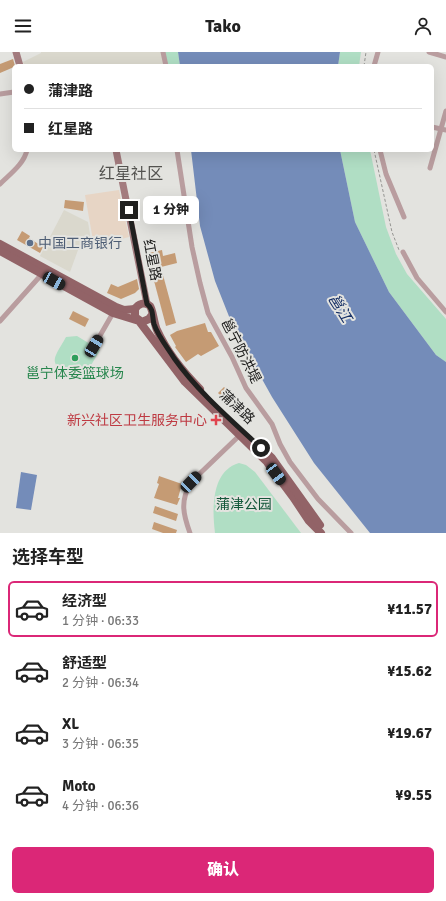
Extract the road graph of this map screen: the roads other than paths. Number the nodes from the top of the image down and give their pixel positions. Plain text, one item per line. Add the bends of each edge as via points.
1 (16, 52) edge
2 (163, 52) edge
3 (378, 52) edge
4 (429, 52) edge
5 (446, 57) edge
6 (19, 64) edge
7 (166, 64) edge
8 (375, 64) edge
9 (12, 92) edge
10 (0, 94) edge
11 (446, 110) edge
12 (443, 130) edge
13 (27, 152) edge
14 (116, 152) edge
15 (177, 152) edge
16 (380, 152) edge
17 (430, 168) dead end
18 (0, 184) edge
19 (404, 217) dead end
20 (0, 244) edge
21 (0, 251) edge
22 (401, 252) road end
23 (42, 274) junction
24 (147, 304) junction
25 (134, 309) junction
26 (446, 312) edge
27 (113, 313) junction
28 (152, 315) junction
29 (0, 321) edge
30 (139, 321) junction
31 (94, 346) dead end
32 (240, 435) junction
33 (190, 533) edge
34 (321, 533) edge
35 (326, 533) edge
36 (351, 533) edge

1 - 6 main road
2 - 7 street
3 - 8 street
4 - 5 street
9 - 10 street
11 - 12 street
12 - 17 street
13 - 18 street via 17,168
14 - 24 main road, 红星路
15 - 36 street, 邕宁防洪堤 via 192,247 208,312 246,388 272,424 290,462 318,499
16 - 19 street via 386,174
20 - 25 main road via 116,307 124,310
21 - 23 main road
22 - 26 street via 417,278
23 - 27 main road
23 - 29 street
24 - 25 main road via 138,305
24 - 28 main road, 蒲津路
25 - 30 main road, 蒲津路 via 134,315
27 - 30 main road
27 - 31 street
28 - 30 main road via 147,321
28 - 35 main road, 蒲津路 via 164,343 190,379 272,458
30 - 32 main road, 蒲津路 via 185,382
32 - 33 street via 191,482 184,504 184,516
32 - 34 main road, 蒲津路 via 267,462 309,521

